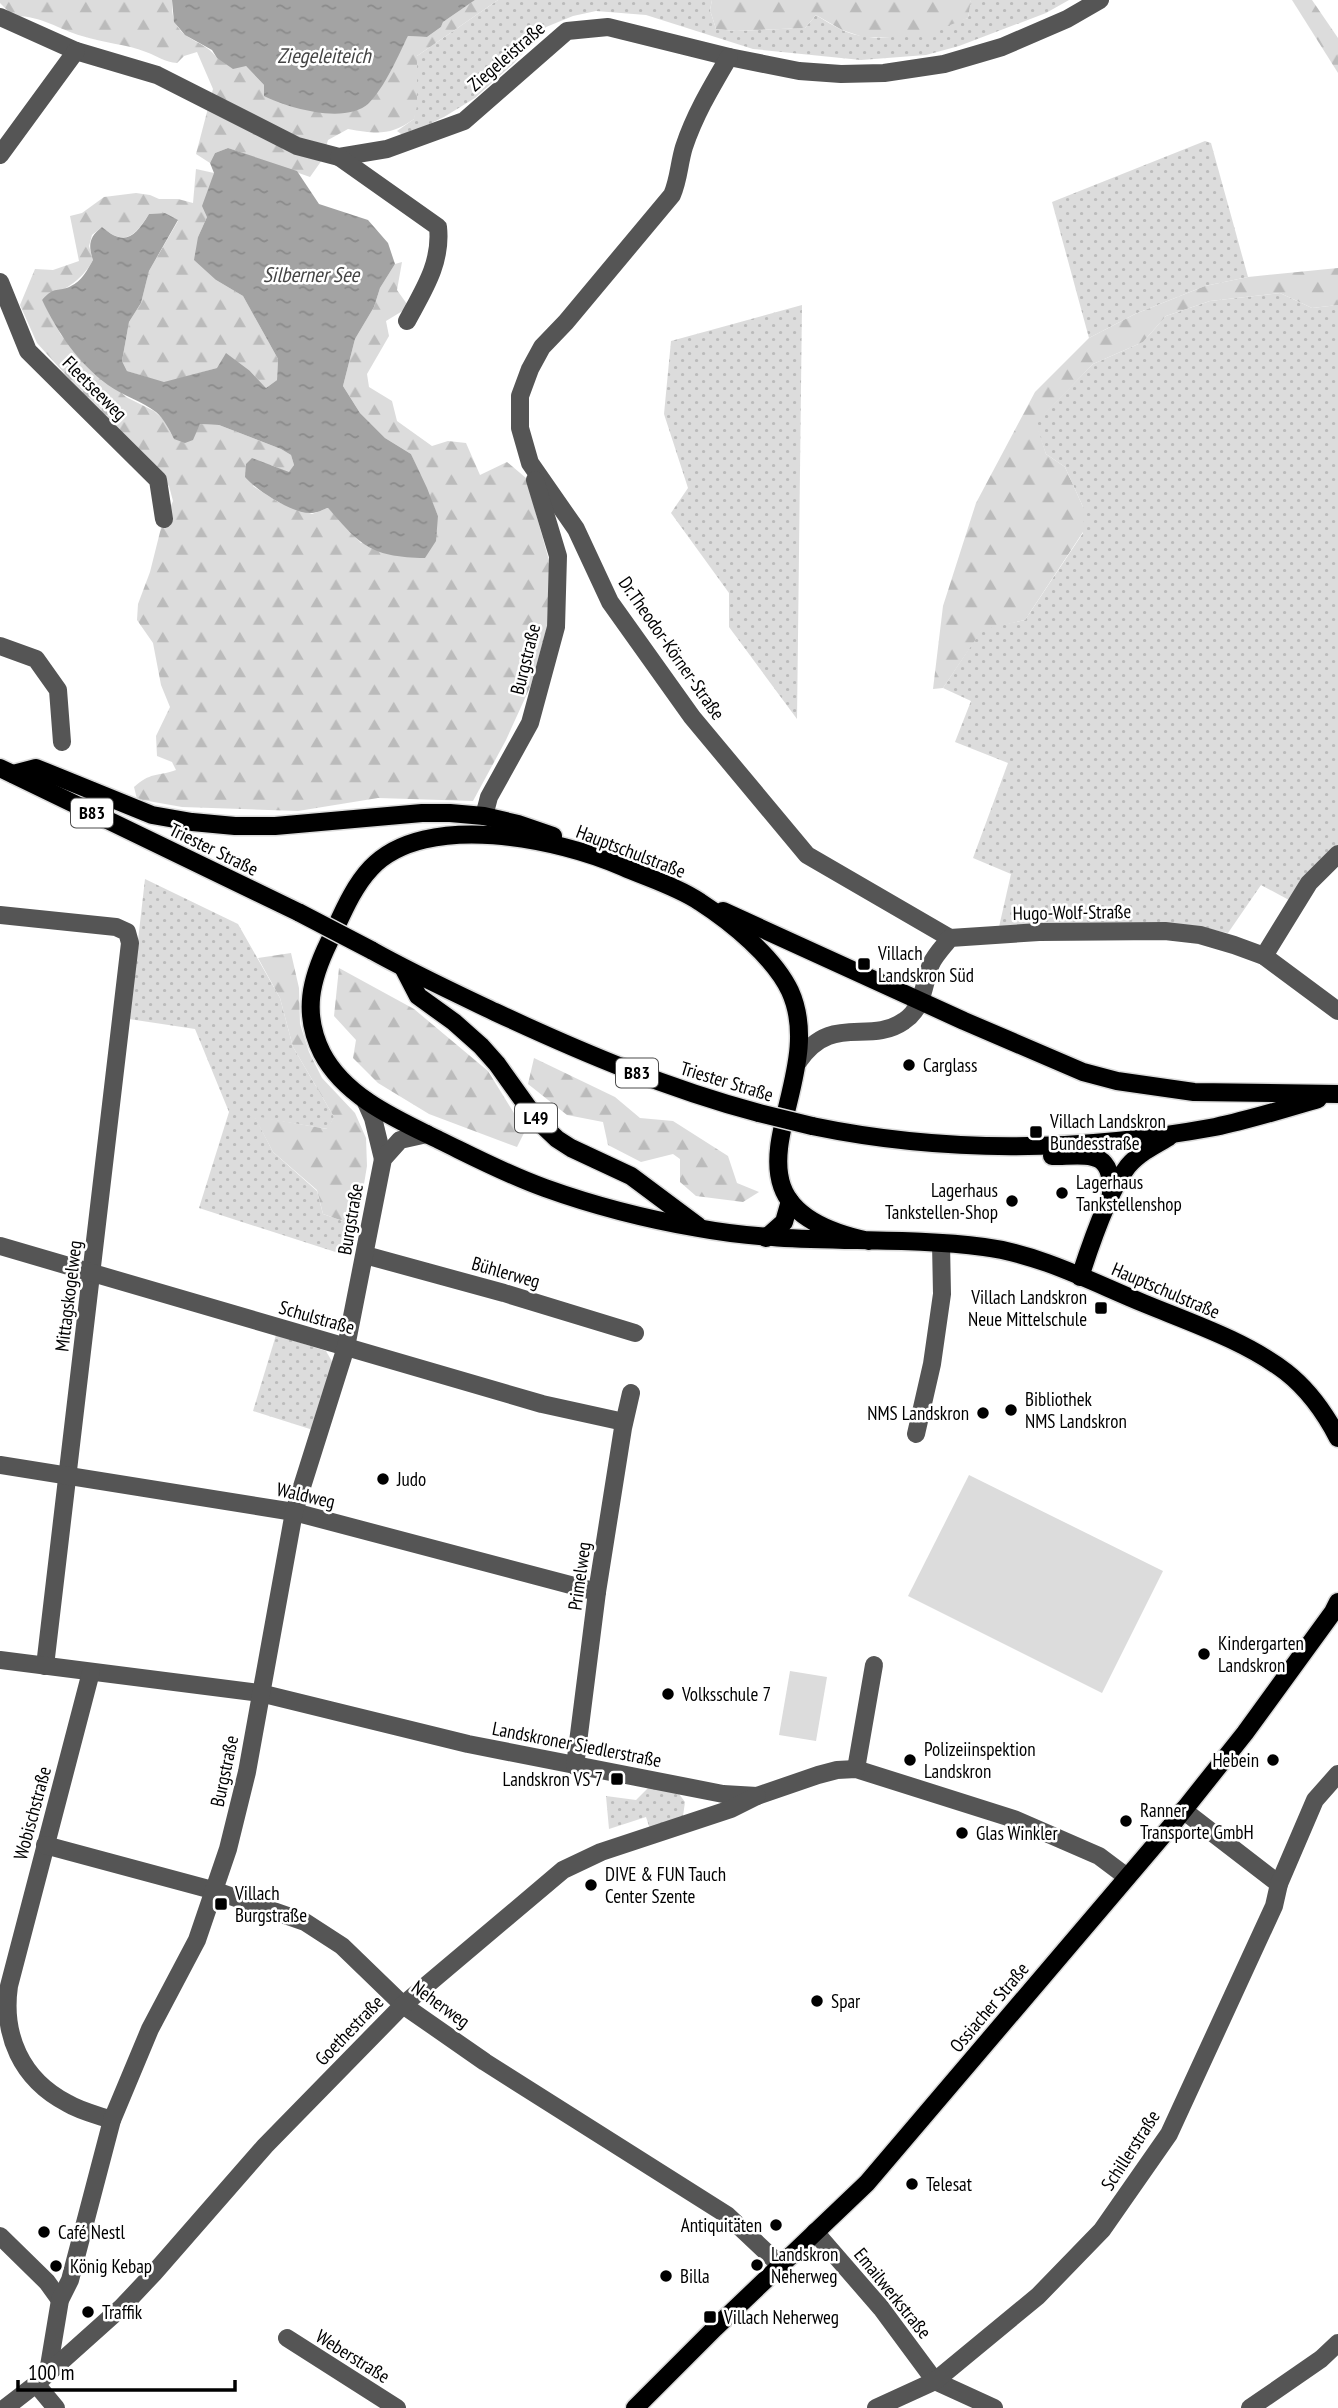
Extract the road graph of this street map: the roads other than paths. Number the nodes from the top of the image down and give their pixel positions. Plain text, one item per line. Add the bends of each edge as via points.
1 (1100, 0) edge
2 (0, 17) edge
3 (76, 51) junction
4 (729, 57) junction
5 (0, 155) edge
6 (339, 157) junction
7 (0, 282) edge
8 (407, 321) dead end
9 (530, 463) junction
10 (164, 519) dead end
11 (0, 646) edge
12 (62, 742) dead end
13 (6, 771) edge
14 (484, 816) junction
15 (581, 850) junction
16 (1338, 854) edge
17 (698, 900) junction
18 (0, 915) edge
19 (950, 937) junction
20 (1264, 956) junction
21 (404, 969) junction
22 (920, 1001) junction
23 (1338, 1011) edge
24 (798, 1062) junction
25 (1338, 1094) edge
26 (365, 1100) junction
27 (427, 1134) junction
28 (1173, 1134) junction
29 (1029, 1146) junction
30 (383, 1158) junction
31 (1111, 1194) junction
32 (790, 1201) junction
33 (702, 1229) junction
34 (766, 1238) junction
35 (869, 1241) junction
36 (941, 1243) junction
37 (0, 1246) edge
38 (365, 1255) junction
39 (92, 1271) junction
40 (1080, 1277) junction
41 (635, 1333) dead end
42 (346, 1347) junction
43 (631, 1393) dead end
44 (624, 1422) junction
45 (916, 1434) dead end
46 (1338, 1438) edge
47 (0, 1465) edge
48 (67, 1474) junction
49 (294, 1512) junction
50 (597, 1592) junction
51 (1338, 1602) edge
52 (0, 1660) edge
53 (874, 1665) dead end
54 (45, 1666) junction
55 (91, 1672) junction
56 (260, 1693) junction
57 (575, 1766) junction
58 (856, 1769) junction
59 (1338, 1774) edge
60 (695, 1788) junction
61 (757, 1796) junction
62 (1183, 1811) junction
63 (696, 1821) junction
64 (45, 1845) junction
65 (1127, 1877) junction
66 (1279, 1884) junction
67 (216, 1891) junction
68 (403, 2004) junction
69 (112, 2120) junction
70 (816, 2232) junction
71 (0, 2236) edge
72 (780, 2265) junction
73 (60, 2300) junction
74 (287, 2338) dead end
75 (1338, 2343) edge
76 (42, 2378) junction
77 (935, 2381) junction
78 (5, 2408) edge
79 (56, 2408) edge
80 (397, 2408) edge
81 (635, 2408) edge
82 (876, 2408) edge
83 (994, 2408) edge
84 (1250, 2408) edge

1 - 4 street, Ziegeleistraße via 1002,47 944,64 841,74
2 - 3 street, Ziegeleistraße
3 - 5 street
3 - 6 street, Ziegeleistraße via 157,75 298,146
4 - 6 street, Ziegeleistraße via 608,27 567,31 464,121 387,149
4 - 9 street, Dr.Theodor-Körner-Straße via 698,109 672,195 542,347 530,369 520,396 520,428
6 - 8 street via 438,227 432,272
7 - 10 street, Fleetseeweg via 28,351 158,480
9 - 14 street, Burgstraße via 558,556 556,626 530,723 489,797
9 - 19 street, Dr.Theodor-Körner-Straße via 576,529 610,603 692,718 807,855
11 - 12 street via 36,659 58,691
13 - 14 main road via 36,768 152,815 235,826 422,813
13 - 21 main road, Triester Straße / B83, bridge via 300,913
14 - 15 main road via 518,824
15 - 17 main road, Hauptschulstraße / L49
15 - 26 main road, Hauptschulstraße / L49 via 515,838 454,835 406,846 371,868 316,969 311,1007 324,1057
16 - 20 street via 1309,883
17 - 22 main road
17 - 24 main road, Hauptschulstraße / L49 via 748,939 780,973 797,1013
18 - 39 street, Mittagskogelweg via 116,927 127,932 130,943
19 - 20 street, Hugo-Wolf-Straße via 1165,931 1200,935
19 - 22 street via 932,962
20 - 23 street, Hugo-Wolf-Straße
21 - 29 main road, Triester Straße / B83, bridge via 546,1036 670,1086 759,1114 905,1142
21 - 33 main road, L49 via 418,996 481,1046 557,1139 631,1176
22 - 24 street via 902,1023 817,1040
22 - 25 main road via 1083,1072 1117,1081 1195,1092
24 - 32 main road, Hauptschulstraße / L49 via 778,1141 780,1173
25 - 28 main road, Triester Straße / B83
26 - 27 main road, Hauptschulstraße / L49
26 - 30 street, Burgstraße
27 - 30 street via 400,1140
27 - 33 main road, Hauptschulstraße / L49 via 542,1187 607,1208
28 - 29 main road, Triester Straße / B83
28 - 31 main road via 1128,1166
29 - 31 main road via 1051,1156 1102,1160 1111,1173
30 - 38 street, Burgstraße
31 - 40 main road
32 - 34 main road via 783,1222
32 - 35 main road, Hauptschulstraße / L49 via 820,1226
33 - 34 main road, Hauptschulstraße / L49
34 - 35 main road, Hauptschulstraße / L49
35 - 36 main road, Hauptschulstraße / L49
36 - 40 main road, Hauptschulstraße / L49 via 1012,1252
36 - 45 street via 942,1294
37 - 39 street, Schulstraße
38 - 41 street, Bühlerweg
38 - 42 street, Burgstraße
39 - 42 street, Schulstraße
39 - 48 street, Mittagskogelweg
40 - 46 main road, Hauptschulstraße / L49 via 1260,1355 1314,1399
42 - 44 street, Schulstraße via 542,1404
42 - 49 street, Burgstraße
43 - 44 street, Primelweg
44 - 50 street, Primelweg
47 - 48 street, Waldweg
48 - 49 street, Waldweg
48 - 54 street, Mittagskogelweg
49 - 50 street, Waldweg
49 - 56 street, Burgstraße
50 - 57 street, Primelweg
51 - 62 main road, Ossiacher Straße
52 - 54 street, Landskroner Siedlerstraße
53 - 58 street
54 - 55 street, Landskroner Siedlerstraße
55 - 56 street, Landskroner Siedlerstraße
55 - 64 street, Wobischstraße
56 - 57 street, Landskroner Siedlerstraße
56 - 67 street, Burgstraße via 244,1785
57 - 60 street, Landskroner Siedlerstraße
58 - 61 street, Landskroner Siedlerstraße via 818,1774
58 - 65 street, Landskroner Siedlerstraße via 1014,1819 1099,1856
59 - 66 street, Schillerstraße via 1315,1800
60 - 61 street, Landskroner Siedlerstraße
60 - 63 street
61 - 63 street, Goethestraße
62 - 65 main road, Ossiacher Straße
62 - 66 street
63 - 68 street, Goethestraße via 601,1852 563,1870
64 - 67 street, Neherweg
64 - 69 street, Wobischstraße via 9,1986 8,2026 24,2064 50,2094
65 - 70 main road, Ossiacher Straße via 867,2183
66 - 77 street, Schillerstraße via 1169,2134 1102,2230 1038,2296
67 - 68 street, Neherweg via 305,1922 342,1946
67 - 69 street, Burgstraße
68 - 72 street, Neherweg via 507,2076 727,2214
68 - 76 street, Goethestraße via 265,2146 122,2306
69 - 73 street, Burgstraße via 70,2280
70 - 72 main road, Ossiacher Straße
70 - 77 street, Emailwerkstraße
71 - 73 street
72 - 81 main road, Ossiacher Straße
73 - 76 street, Burgstraße
74 - 80 street, Weberstraße
75 - 84 street
76 - 78 street, Goethestraße
76 - 79 street
77 - 82 street
77 - 83 street, Emailwerkstraße

